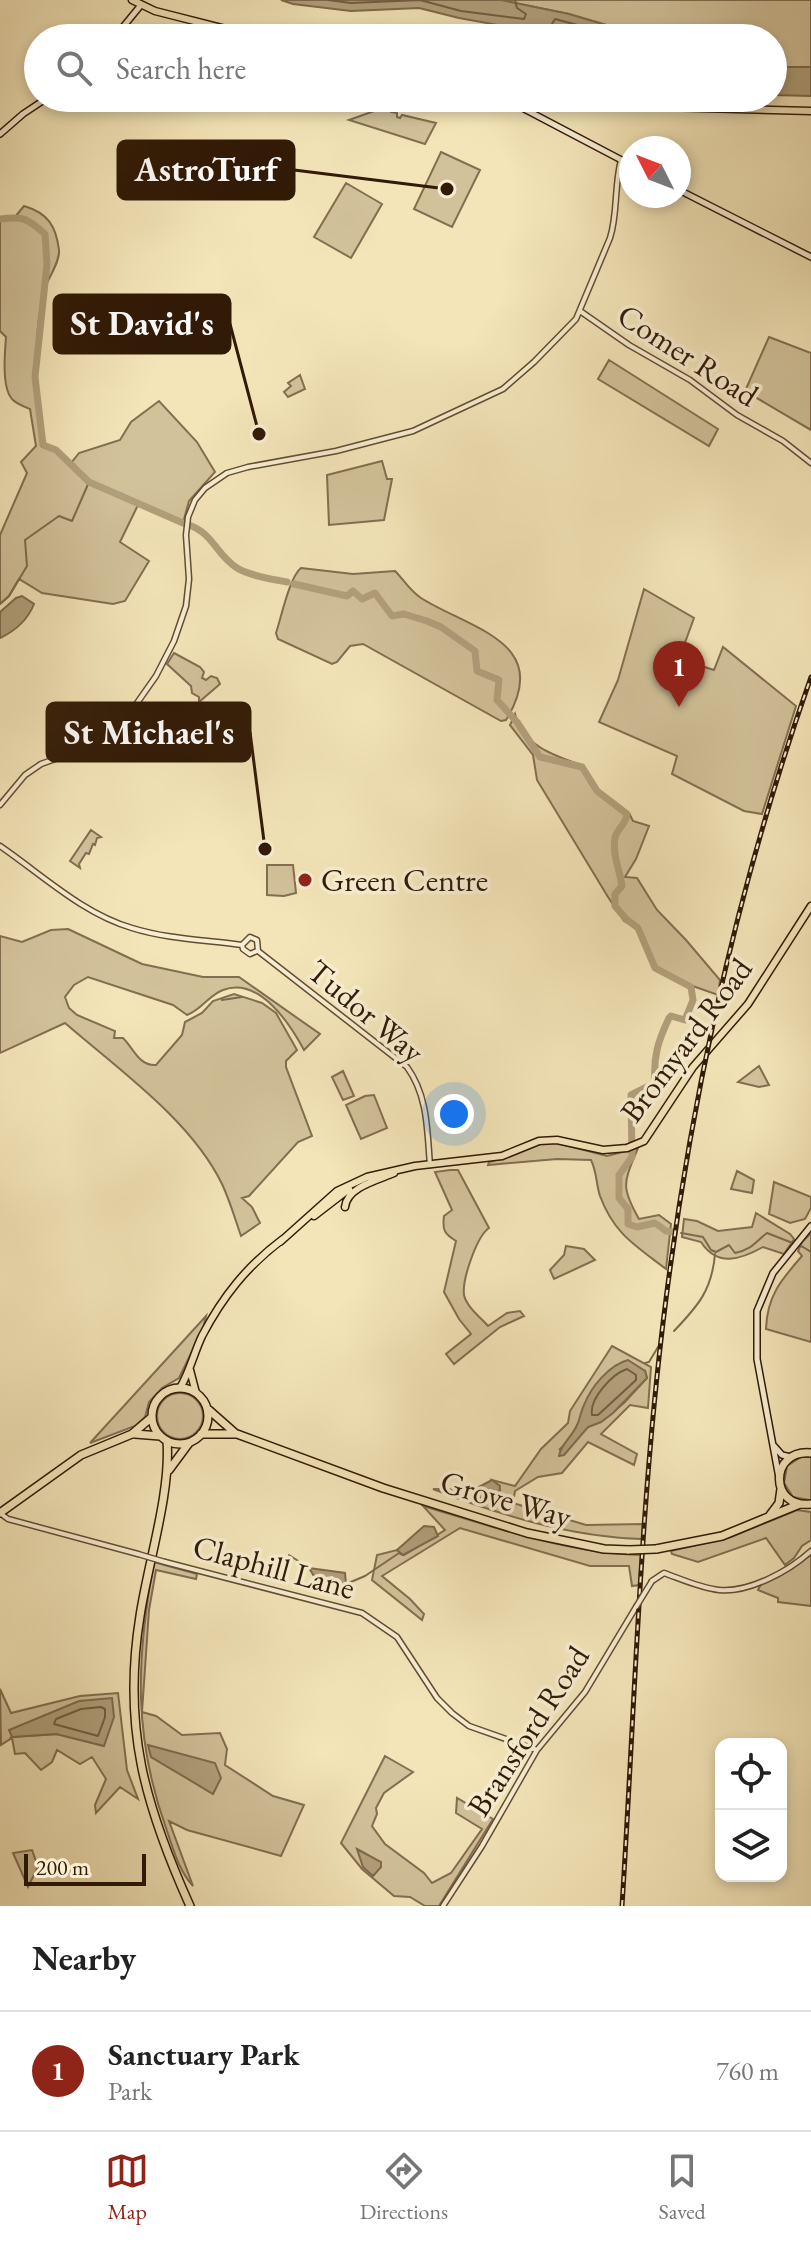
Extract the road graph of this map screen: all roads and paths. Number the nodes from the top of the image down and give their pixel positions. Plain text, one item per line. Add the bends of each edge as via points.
1 (132, 0) edge
2 (141, 5) junction
3 (125, 24) edge
4 (204, 24) edge
5 (787, 110) edge
6 (811, 111) edge
7 (26, 112) edge
8 (530, 112) edge
9 (0, 134) edge
10 (619, 159) edge
11 (619, 167) edge
12 (691, 196) edge
13 (811, 257) edge
14 (580, 311) junction
15 (811, 463) edge
16 (0, 805) edge
17 (0, 846) edge
18 (811, 906) edge
19 (242, 945) junction
20 (258, 951) junction
21 (430, 1165) junction
22 (409, 1167) junction
23 (345, 1207) dead end
24 (811, 1226) edge
25 (190, 1370) junction
26 (180, 1388) junction
27 (196, 1393) junction
28 (207, 1408) junction
29 (152, 1417) junction
30 (132, 1434) junction
31 (201, 1434) junction
32 (237, 1434) junction
33 (164, 1438) junction
34 (189, 1443) junction
35 (773, 1445) junction
36 (811, 1453) edge
37 (791, 1457) junction
38 (166, 1476) junction
39 (779, 1479) junction
40 (781, 1489) junction
41 (800, 1504) junction
42 (810, 1504) edge
43 (0, 1513) edge
44 (768, 1517) junction
45 (811, 1551) edge
46 (537, 1750) junction
47 (190, 1906) edge
48 (443, 1906) edge

1 - 2 main road
2 - 3 main road
2 - 4 main road
5 - 6 main road
7 - 9 main road
8 - 10 main road
11 - 14 street via 614,225
12 - 13 main road
14 - 15 street, Comer Road
14 - 16 street via 503,389 397,436 227,473 205,488 188,517 186,606 165,659 127,718 100,743 41,764
17 - 19 street, Tudor Way via 117,923 155,934
18 - 21 main road, Bromyard Road via 745,1008 693,1067 650,1134 637,1145 603,1150 548,1139 502,1156
19 - 20 street, Tudor Way via 246,953
19 - 20 street, Tudor Way via 254,937
20 - 21 street, Tudor Way via 407,1067 425,1104
21 - 22 main road, Bromyard Road
22 - 23 main road via 353,1192
22 - 25 main road, Bromyard Road via 337,1191 248,1267 201,1338
24 - 35 main road via 767,1283 756,1325
25 - 26 main road, Bromyard Road
25 - 27 main road
26 - 27 highway
26 - 29 highway via 163,1394
27 - 28 highway
28 - 31 highway
28 - 32 highway, Grove Way
29 - 30 highway
29 - 33 highway
30 - 33 highway
30 - 43 highway via 81,1455
31 - 32 highway, Grove Way
31 - 34 highway
32 - 44 highway, Grove Way, bridge via 488,1522 604,1549 656,1549 722,1536
33 - 34 highway
33 - 38 highway
34 - 38 highway
35 - 37 main road
35 - 39 main road
36 - 37 highway
37 - 39 highway
38 - 47 highway via 133,1690 143,1779 158,1833
39 - 40 highway
40 - 41 highway
40 - 44 highway via 779,1503
41 - 42 highway
41 - 44 highway, Grove Way
43 - 46 street, Claphill Lane, bridge via 362,1613 397,1637 452,1713 469,1726
45 - 46 street, Bransford Road, bridge via 767,1578 731,1589 709,1588 664,1573 652,1581 585,1692
46 - 48 street, Bransford Road

